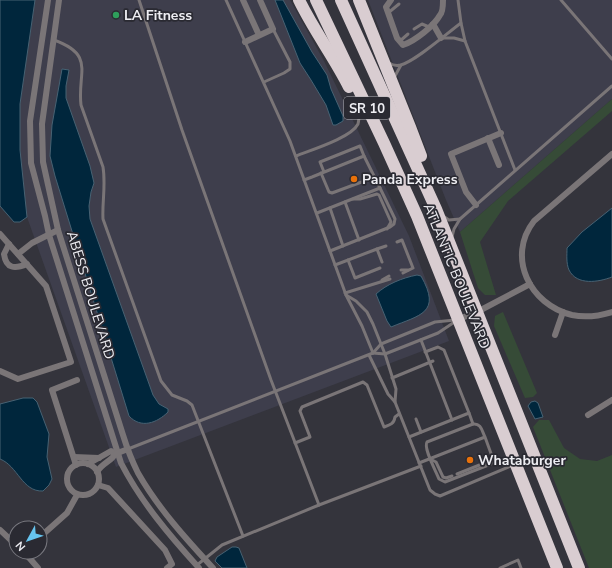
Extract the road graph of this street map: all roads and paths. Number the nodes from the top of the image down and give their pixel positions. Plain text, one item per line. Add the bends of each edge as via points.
1 (48, 0) edge
2 (59, 0) edge
3 (139, 0) edge
4 (226, 0) edge
5 (243, 0) edge
6 (260, 0) edge
7 (299, 0) edge
8 (316, 0) edge
9 (341, 0) edge
10 (359, 0) edge
11 (391, 0) edge
12 (443, 0) edge
13 (458, 0) edge
14 (561, 0) edge
15 (399, 4) dead end
16 (388, 13) junction
17 (461, 23) junction
18 (431, 26) junction
19 (273, 29) junction
20 (414, 29) dead end
21 (331, 31) junction
22 (408, 34) dead end
23 (259, 35) junction
24 (442, 38) junction
25 (54, 40) junction
26 (400, 41) junction
27 (465, 41) junction
28 (245, 42) junction
29 (382, 59) junction
30 (612, 59) edge
31 (401, 65) junction
32 (264, 82) junction
33 (394, 86) junction
34 (612, 86) edge
35 (360, 111) junction
36 (501, 133) junction
37 (488, 138) junction
38 (612, 154) edge
39 (296, 156) junction
40 (364, 156) junction
41 (499, 165) dead end
42 (515, 170) junction
43 (322, 173) junction
44 (375, 177) junction
45 (304, 180) junction
46 (380, 188) junction
47 (351, 200) junction
48 (345, 202) junction
49 (476, 205) junction
50 (330, 208) junction
51 (436, 209) junction
52 (317, 214) junction
53 (416, 216) junction
54 (460, 219) junction
55 (387, 229) junction
56 (58, 230) junction
57 (0, 234) edge
58 (49, 235) junction
59 (359, 240) junction
60 (397, 242) dead end
61 (9, 244) junction
62 (451, 245) junction
63 (343, 246) junction
64 (386, 246) dead end
65 (377, 249) junction
66 (330, 251) junction
67 (18, 254) junction
68 (348, 260) junction
69 (382, 262) dead end
70 (27, 264) junction
71 (335, 265) junction
72 (380, 268) dead end
73 (402, 272) dead end
74 (389, 277) dead end
75 (530, 284) junction
76 (346, 294) junction
77 (563, 312) junction
78 (612, 312) edge
79 (467, 316) junction
80 (555, 335) dead end
81 (421, 340) junction
82 (381, 344) junction
83 (425, 352) junction
84 (373, 353) junction
85 (385, 354) junction
86 (369, 355) junction
87 (431, 362) junction
88 (0, 371) edge
89 (392, 378) junction
90 (77, 380) dead end
91 (276, 392) junction
92 (612, 400) edge
93 (394, 402) junction
94 (452, 407) dead end
95 (448, 409) junction
96 (469, 413) junction
97 (399, 414) junction
98 (588, 415) dead end
99 (416, 419) dead end
100 (452, 420) junction
101 (198, 422) junction
102 (473, 424) junction
103 (422, 432) junction
104 (409, 437) junction
105 (485, 437) junction
106 (295, 443) junction
107 (128, 449) junction
108 (116, 454) junction
109 (74, 457) junction
110 (99, 458) junction
111 (430, 459) junction
112 (493, 459) junction
113 (76, 464) junction
114 (88, 464) junction
115 (516, 464) junction
116 (420, 465) junction
117 (97, 472) junction
118 (457, 474) dead end
119 (452, 476) dead end
120 (98, 485) junction
121 (77, 495) junction
122 (319, 505) junction
123 (0, 530) edge
124 (48, 530) edge
125 (243, 536) junction
126 (8, 538) edge
127 (204, 558) junction
128 (32, 560) edge
129 (171, 567) edge
130 (198, 567) edge
131 (38, 568) edge
132 (213, 568) edge
133 (500, 568) edge
134 (521, 568) edge
135 (557, 568) edge
136 (579, 568) edge

1 - 58 street, ABESS BOULEVARD via 30,121 31,163
2 - 25 street, ABESS BOULEVARD
3 - 91 lane
4 - 28 lane
5 - 23 street
6 - 19 street
7 - 35 highway via 348,85
8 - 21 highway, ATLANTIC BOULEVARD / SR 10
9 - 51 highway, ATLANTIC BOULEVARD / SR 10
10 - 29 highway
11 - 16 street via 386,7
12 - 18 street via 442,14
13 - 17 lane
14 - 30 lane
15 - 16 lane
16 - 26 street
17 - 24 lane
17 - 27 lane
18 - 20 lane via 422,24
18 - 24 street
18 - 26 street via 410,43 404,45
19 - 23 street
19 - 32 lane via 290,62 290,69
21 - 53 highway, ATLANTIC BOULEVARD / SR 10
21 - 79 highway via 356,67 431,230
22 - 26 lane
23 - 28 street
24 - 27 lane
24 - 31 lane
25 - 56 street, ABESS BOULEVARD via 42,124 43,162
25 - 101 lane via 63,43 80,59 81,105 105,178 103,219 161,381 172,395 192,405
27 - 36 lane
28 - 32 lane
29 - 31 lane via 392,65
29 - 33 highway
31 - 33 lane via 395,74
32 - 39 lane
33 - 51 highway via 420,153
34 - 42 lane
35 - 39 lane via 358,124 350,132
35 - 53 highway
36 - 37 street
36 - 42 lane
37 - 41 street
37 - 49 street via 451,154 466,192
38 - 75 street via 531,225 525,235 522,251 523,267
39 - 45 lane
40 - 43 lane
40 - 43 lane via 360,146 320,162
40 - 44 lane
42 - 49 lane
43 - 44 lane via 329,192 332,193
43 - 45 lane
44 - 46 lane
45 - 52 lane
46 - 47 lane
46 - 55 lane via 395,219 394,224
47 - 48 lane
47 - 55 lane via 379,195 391,222
48 - 50 lane
48 - 59 lane
49 - 54 lane
50 - 52 lane
50 - 63 lane
51 - 54 lane via 449,220
51 - 62 highway, ATLANTIC BOULEVARD / SR 10
52 - 66 lane
53 - 79 highway, ATLANTIC BOULEVARD / SR 10
54 - 62 lane via 454,229
55 - 59 lane
56 - 58 street
56 - 107 street, ABESS BOULEVARD
57 - 61 street
58 - 67 street via 32,242
58 - 108 street, ABESS BOULEVARD
59 - 63 lane
60 - 73 lane via 402,240 413,268
61 - 67 street
61 - 70 street via 4,254 8,264 18,268
62 - 79 highway, ATLANTIC BOULEVARD / SR 10
63 - 66 lane
64 - 65 lane
65 - 68 lane
65 - 69 lane
66 - 71 lane
67 - 70 street
68 - 71 lane
68 - 72 lane via 356,278
70 - 88 street via 46,286 71,362 18,379
71 - 76 lane
74 - 76 lane
75 - 77 street via 542,299
75 - 79 street
76 - 82 lane via 367,312
76 - 84 lane
77 - 78 street via 589,317
77 - 80 street
79 - 81 lane
79 - 82 lane via 435,322
79 - 115 highway, ATLANTIC BOULEVARD / SR 10
79 - 136 highway, ATLANTIC BOULEVARD / SR 10
81 - 83 lane
81 - 85 lane
82 - 84 lane
82 - 85 lane
83 - 87 lane
83 - 96 lane via 438,347 444,350 444,357 462,403
84 - 85 lane
84 - 86 lane
85 - 89 lane
86 - 91 lane
86 - 93 lane
87 - 89 lane
87 - 95 lane
89 - 93 lane via 396,389
90 - 109 street via 52,390
91 - 101 lane
91 - 106 lane
92 - 98 street
93 - 97 lane
94 - 95 lane
95 - 100 lane
96 - 100 lane
96 - 102 lane
97 - 104 lane
97 - 106 lane via 391,424 384,427 368,385 363,382 302,407 300,411 310,437
99 - 103 lane
100 - 103 lane
101 - 107 lane
101 - 125 lane
102 - 105 lane via 480,426
102 - 111 lane via 427,442
103 - 104 lane
104 - 116 lane
105 - 111 lane
105 - 112 lane
106 - 122 lane
107 - 108 street
107 - 127 street, ABESS BOULEVARD via 151,494
108 - 110 street via 111,452
108 - 117 street via 100,466
108 - 130 street, ABESS BOULEVARD via 146,503
109 - 110 street
109 - 113 street
110 - 114 street
111 - 112 lane via 439,479 445,482 491,464
111 - 116 lane
111 - 119 lane via 436,462 443,477
112 - 118 lane
113 - 114 street
113 - 121 street via 69,471 67,480 70,489
114 - 117 street
115 - 116 lane via 440,496 430,490
115 - 135 highway, ATLANTIC BOULEVARD / SR 10
116 - 122 lane
117 - 120 street
120 - 121 street via 92,493
120 - 129 street via 108,488 165,550
121 - 124 street via 67,513
122 - 125 lane
123 - 126 street
125 - 127 lane via 222,545
127 - 130 lane
127 - 132 street, ABESS BOULEVARD
128 - 131 street
133 - 134 lane via 518,560

